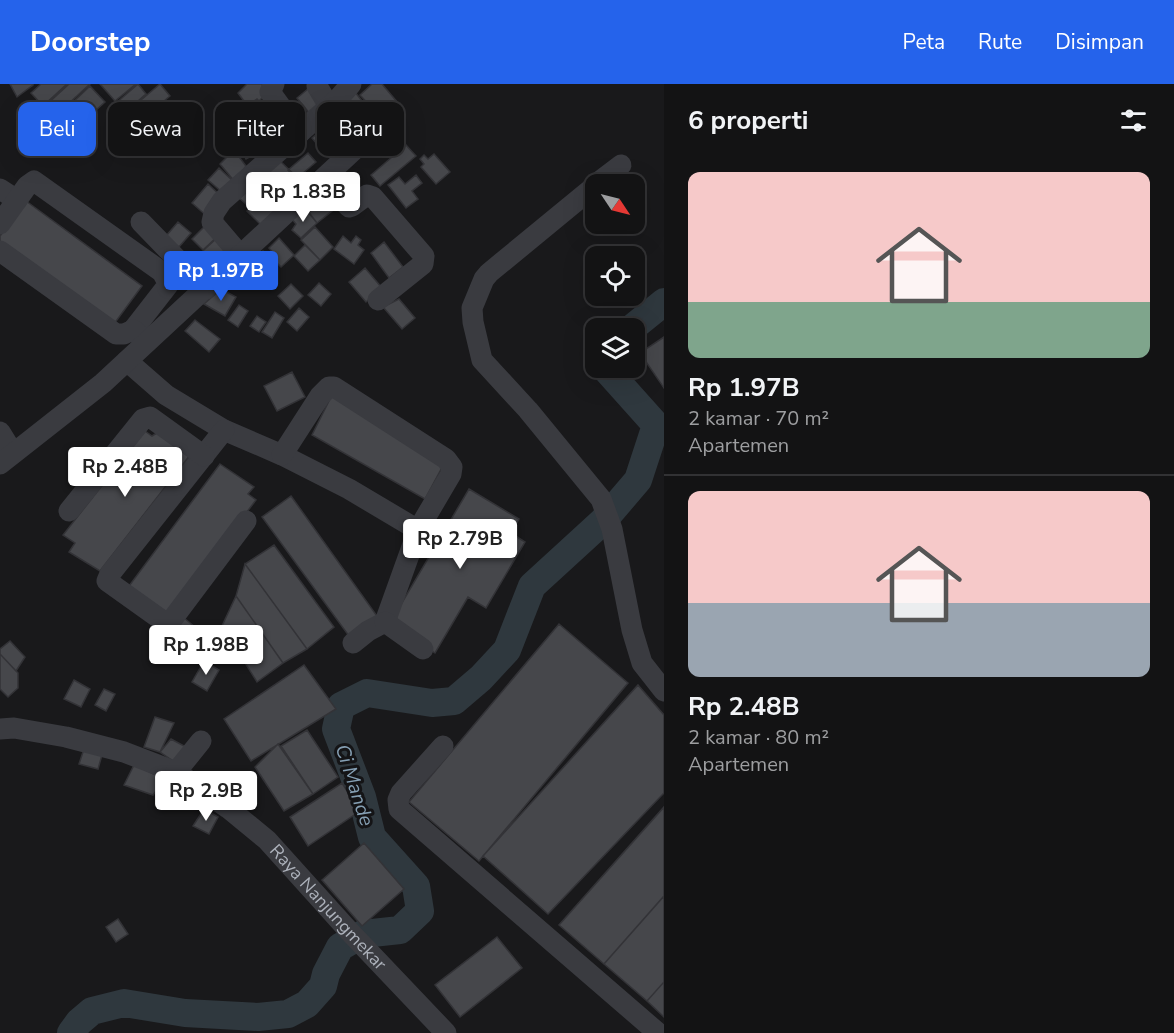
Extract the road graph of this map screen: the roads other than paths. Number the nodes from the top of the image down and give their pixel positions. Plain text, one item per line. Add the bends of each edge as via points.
1 (274, 84) edge
2 (351, 84) edge
3 (317, 86) edge
4 (277, 102) edge
5 (327, 102) edge
6 (333, 102) edge
7 (317, 117) edge
8 (305, 128) edge
9 (274, 156) edge
10 (348, 156) edge
11 (621, 165) dead end
12 (610, 174) edge
13 (323, 180) junction
14 (8, 194) edge
15 (585, 194) edge
16 (141, 222) dead end
17 (0, 224) edge
18 (0, 251) edge
19 (242, 256) junction
20 (206, 289) junction
21 (378, 300) dead end
22 (140, 336) junction
23 (127, 361) junction
24 (224, 430) junction
25 (0, 432) edge
26 (282, 455) junction
27 (204, 456) junction
28 (6, 459) edge
29 (69, 511) dead end
30 (246, 521) dead end
31 (418, 530) junction
32 (385, 622) junction
33 (353, 643) dead end
34 (423, 649) dead end
35 (664, 691) edge
36 (0, 729) edge
37 (201, 741) dead end
38 (443, 746) dead end
39 (176, 772) junction
40 (446, 1033) edge
41 (658, 1033) edge

1 - 4 street via 270,92
2 - 6 street
3 - 5 street
7 - 8 street
9 - 19 street via 222,201 214,213 212,222
10 - 13 street
11 - 12 street
13 - 19 street
13 - 21 street via 349,207 367,195 374,197 424,256 423,264
14 - 17 street
14 - 22 street via 34,181 162,272 168,285
15 - 35 street via 489,273 472,308 472,322 482,360 601,499 612,529 642,663
16 - 20 street
18 - 22 street via 116,334
19 - 20 street
20 - 22 street
22 - 23 street
23 - 24 street via 166,395
23 - 28 street
24 - 26 street
24 - 27 street
25 - 28 street
26 - 31 street
26 - 31 street via 323,391 329,387 339,389 447,459 452,467
27 - 29 street via 150,417 143,419
27 - 30 street via 107,581 163,621 171,621
31 - 32 street
32 - 33 street
32 - 34 street
36 - 39 street, Raya Nanjungmekar via 66,737 124,752
37 - 39 street
38 - 41 street via 401,793 399,809
39 - 40 street, Raya Nanjungmekar via 267,840

